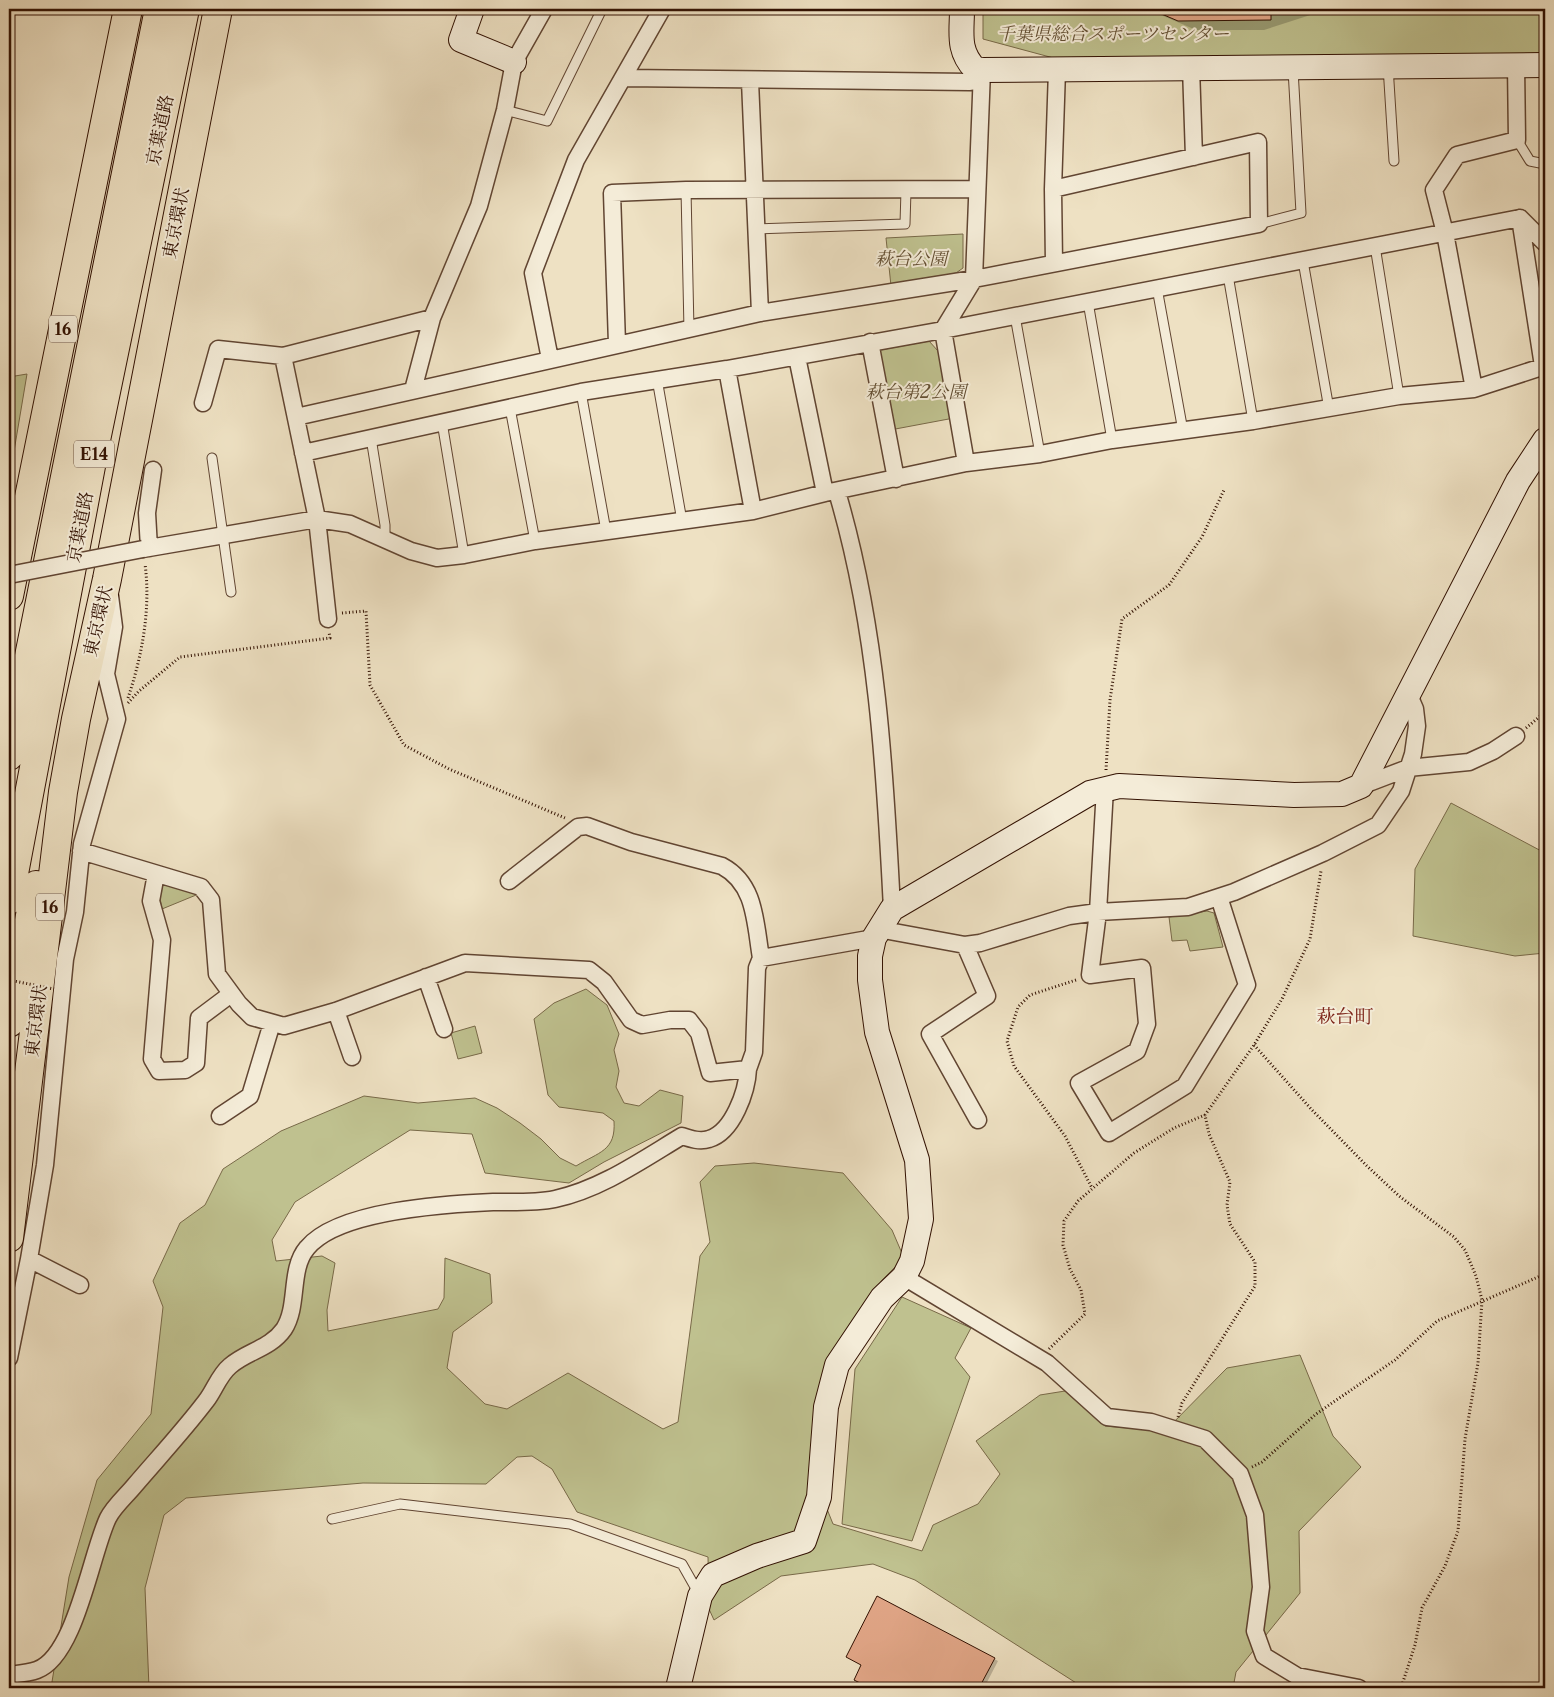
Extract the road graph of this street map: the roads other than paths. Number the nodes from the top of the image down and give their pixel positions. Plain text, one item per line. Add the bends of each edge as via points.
1 (113, 9) edge
2 (128, 9) edge
3 (159, 9) edge
4 (185, 9) edge
5 (218, 9) edge
6 (231, 9) edge
7 (472, 9) edge
8 (544, 9) edge
9 (602, 9) edge
10 (662, 9) edge
11 (962, 9) edge
12 (210, 52) junction
13 (117, 62) junction
14 (514, 62) junction
15 (1516, 65) junction
16 (1545, 65) edge
17 (1293, 66) junction
18 (1388, 66) junction
19 (1191, 67) junction
20 (982, 70) junction
21 (1057, 70) junction
22 (624, 78) junction
23 (750, 81) junction
24 (505, 110) junction
25 (1518, 140) junction
26 (1194, 157) junction
27 (1394, 161) dead end
28 (1545, 164) edge
29 (976, 188) junction
30 (1052, 189) junction
31 (686, 190) junction
32 (756, 190) junction
33 (906, 190) junction
34 (1520, 218) junction
35 (1259, 224) junction
36 (756, 229) junction
37 (1445, 233) junction
38 (1545, 243) edge
39 (1375, 246) junction
40 (1304, 261) junction
41 (1054, 263) junction
42 (1228, 275) junction
43 (974, 279) junction
44 (1157, 288) junction
45 (1088, 302) junction
46 (760, 313) junction
47 (1015, 316) junction
48 (432, 318) junction
49 (689, 330) junction
50 (943, 330) junction
51 (870, 342) junction
52 (617, 344) junction
53 (283, 356) junction
54 (797, 357) junction
55 (550, 359) junction
56 (1544, 366) edge
57 (728, 369) junction
58 (657, 379) junction
59 (1474, 389) junction
60 (413, 390) junction
61 (582, 392) junction
62 (1399, 396) junction
63 (203, 403) dead end
64 (510, 408) junction
65 (1328, 409) junction
66 (296, 417) junction
67 (1253, 421) junction
68 (442, 422) junction
69 (1183, 431) junction
70 (371, 438) junction
71 (1112, 440) junction
72 (1545, 440) edge
73 (303, 453) junction
74 (1040, 454) junction
75 (212, 458) dead end
76 (966, 463) junction
77 (153, 470) dead end
78 (896, 480) junction
79 (831, 492) junction
80 (753, 511) junction
81 (317, 519) junction
82 (682, 521) junction
83 (606, 531) junction
84 (223, 535) junction
85 (385, 539) junction
86 (535, 542) junction
87 (146, 548) junction
88 (464, 555) junction
89 (9, 575) edge
90 (107, 579) junction
91 (231, 592) dead end
92 (9, 596) edge
93 (328, 616) road end
94 (91, 651) junction
95 (1409, 695) junction
96 (1516, 736) road end
97 (9, 756) edge
98 (1408, 768) junction
99 (1361, 786) junction
100 (1105, 788) junction
101 (81, 851) junction
102 (156, 874) junction
103 (509, 881) dead end
104 (1219, 897) junction
105 (9, 900) edge
106 (892, 909) junction
107 (1098, 912) junction
108 (876, 934) junction
109 (965, 945) junction
110 (761, 958) junction
111 (426, 978) junction
112 (231, 994) junction
113 (336, 1011) junction
114 (9, 1023) edge
115 (272, 1023) junction
116 (444, 1029) dead end
117 (352, 1057) dead end
118 (748, 1069) junction
119 (220, 1116) dead end
120 (978, 1120) dead end
121 (9, 1238) edge
122 (29, 1259) junction
123 (904, 1277) junction
124 (80, 1285) dead end
125 (9, 1358) edge
126 (332, 1519) dead end
127 (700, 1596) junction
128 (9, 1675) edge
129 (678, 1688) edge
130 (1359, 1688) edge

1 - 13 highway via 109,36
2 - 13 highway, 16
3 - 97 highway, 京葉道路 / E14
4 - 105 highway, 京葉道路 / E14 via 97,435
5 - 12 highway, 東京環状 / 16
6 - 12 highway
7 - 14 street via 461,40
8 - 14 street
9 - 24 lane via 547,121
10 - 22 street
11 - 20 street via 961,44 965,58 975,69
12 - 90 highway, 東京環状 / 16
13 - 92 highway, 16
14 - 24 street
15 - 16 street
15 - 18 street
15 - 25 street
17 - 18 street
17 - 19 street
17 - 35 lane via 1301,213
18 - 27 lane
19 - 21 street
19 - 26 street
20 - 21 street
20 - 23 street via 970,82
20 - 29 street
21 - 30 street
22 - 23 street
22 - 55 street via 576,160 533,273
23 - 32 street
24 - 48 street via 479,206
25 - 28 lane via 1530,161
25 - 37 street via 1457,155 1434,190
26 - 30 street
26 - 35 street via 1258,142
29 - 33 street
29 - 43 street
30 - 41 street
31 - 32 street
31 - 49 lane
31 - 52 street via 612,194
32 - 33 street
32 - 36 street
33 - 36 lane via 905,224
34 - 37 street
34 - 38 street
34 - 56 street
35 - 41 street
36 - 46 street
37 - 39 street
37 - 59 street
39 - 40 street
39 - 62 lane
40 - 42 street
40 - 65 lane
41 - 43 street
42 - 44 street
42 - 67 lane
43 - 46 street
43 - 50 street
44 - 45 street
44 - 69 lane
45 - 47 street
45 - 71 lane
46 - 49 street
47 - 50 street
47 - 74 lane
48 - 53 street
48 - 60 street
49 - 52 street
50 - 51 street
50 - 76 street
51 - 54 street
51 - 78 street
52 - 55 street
53 - 63 street via 218,349
53 - 66 street
54 - 57 street
54 - 79 street
55 - 60 street
56 - 59 street
57 - 58 street
57 - 80 street
58 - 61 street
58 - 82 lane
59 - 62 street
60 - 66 street
61 - 64 street
61 - 83 lane
62 - 65 street
64 - 68 street
64 - 86 lane
65 - 67 street
66 - 73 street
67 - 69 street
68 - 70 street
68 - 88 lane
69 - 71 street
70 - 73 street
70 - 85 lane via 386,525
71 - 74 street
72 - 95 street via 1518,481
73 - 81 street
74 - 76 street
75 - 84 lane
76 - 78 street
77 - 87 street
78 - 79 street
79 - 80 street
79 - 106 street via 852,541 868,632 886,786
80 - 82 street
81 - 84 street
81 - 85 street via 350,524
81 - 93 street
82 - 83 street
83 - 86 street
84 - 87 street
84 - 91 lane
85 - 88 street via 437,558
86 - 88 street
87 - 89 street, bridge
90 - 94 highway, 東京環状 / 16
90 - 101 street via 114,627 106,674 117,720
94 - 114 highway via 78,673
94 - 121 highway, 東京環状 / 16 via 63,792
95 - 98 street via 1417,726
95 - 99 street
96 - 98 street via 1469,762
98 - 99 street
98 - 104 street via 1401,791 1378,825
99 - 100 street via 1342,794 1294,795 1120,786
100 - 106 street via 1090,793
100 - 107 street
101 - 102 street
101 - 122 street via 75,912 65,960 45,1165
102 - 112 street via 200,887 211,900 217,974
102 - 112 street via 151,901 162,940 152,1059 159,1070 185,1070 196,1063 199,1018
103 - 110 street via 578,827 587,826 631,842 722,866 734,872 744,883
104 - 107 street via 1188,907
104 - 107 street via 1247,985 1185,1086 1109,1133 1078,1084 1138,1051 1147,1024 1142,968 1090,975
106 - 108 street
107 - 109 street via 1069,916
108 - 109 street
108 - 110 street
108 - 123 street via 870,956 870,980 877,1032 917,1160 920,1219 912,1261
109 - 120 street via 987,996 930,1034
110 - 118 street via 757,968 754,1052
111 - 113 street
111 - 116 street
111 - 118 street via 465,963 589,970 604,982 631,1020 642,1025 689,1020 699,1033 710,1073
112 - 115 street via 252,1017
113 - 115 street via 284,1026
113 - 117 street
115 - 119 street via 250,1096
118 - 128 street via 743,1100 719,1134 694,1140 682,1136 580,1193 552,1200 393,1211 343,1226 306,1248 285,1328 271,1344 228,1367 206,1401 109,1517 77,1613 51,1661 38,1670
122 - 124 street
122 - 125 street
123 - 127 street via 882,1298 837,1365 826,1407 820,1496 804,1541 713,1575
123 - 130 street via 1040,1358 1107,1417 1151,1422 1205,1439 1240,1474 1255,1515 1261,1587 1255,1631 1264,1656 1297,1676
126 - 127 lane via 400,1504 570,1524 682,1564
127 - 129 street

